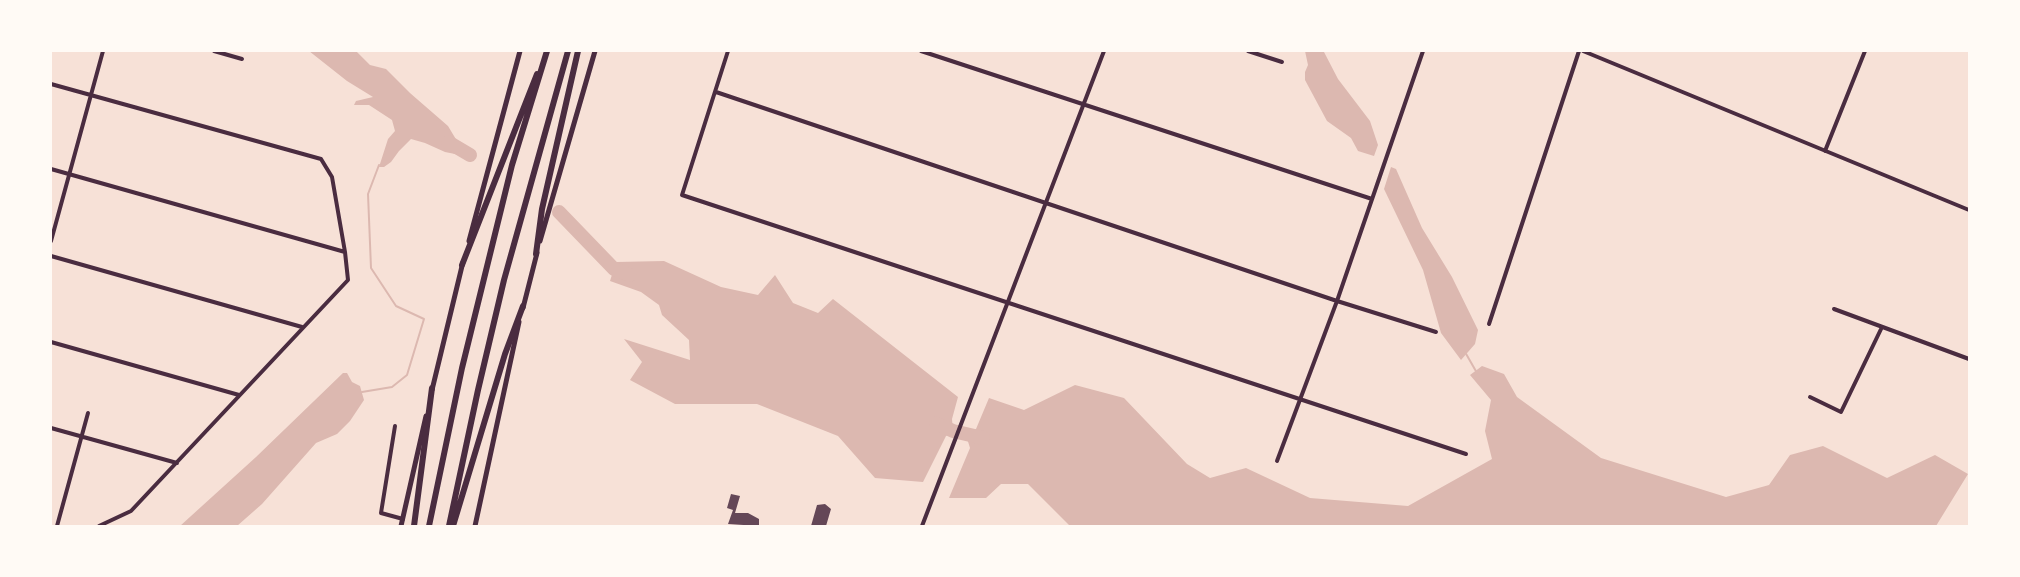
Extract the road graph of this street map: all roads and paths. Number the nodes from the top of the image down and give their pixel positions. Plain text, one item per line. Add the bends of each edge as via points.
1 (103, 51) edge
2 (214, 51) edge
3 (520, 51) edge
4 (547, 51) edge
5 (568, 51) edge
6 (578, 51) edge
7 (595, 51) edge
8 (728, 51) edge
9 (921, 51) edge
10 (1104, 51) edge
11 (1248, 51) edge
12 (1423, 51) edge
13 (1581, 51) edge
14 (1865, 51) edge
15 (242, 59) dead end
16 (1282, 62) dead end
17 (51, 84) edge
18 (716, 92) junction
19 (92, 96) junction
20 (1084, 105) junction
21 (1825, 151) junction
22 (51, 169) edge
23 (69, 174) junction
24 (1372, 199) junction
25 (1047, 203) junction
26 (1969, 210) edge
27 (51, 241) edge
28 (345, 252) junction
29 (536, 254) junction
30 (51, 256) edge
31 (462, 265) junction
32 (1337, 301) junction
33 (1009, 304) junction
34 (523, 306) junction
35 (1834, 309) dead end
36 (1489, 324) dead end
37 (302, 327) junction
38 (1882, 327) junction
39 (1436, 332) dead end
40 (51, 342) edge
41 (1969, 359) edge
42 (432, 388) junction
43 (239, 395) junction
44 (1810, 397) dead end
45 (1300, 399) junction
46 (88, 413) dead end
47 (395, 426) dead end
48 (51, 428) edge
49 (82, 437) junction
50 (1466, 454) dead end
51 (1276, 461) dead end
52 (178, 463) junction
53 (403, 519) junction
54 (57, 526) edge
55 (99, 526) edge
56 (401, 526) edge
57 (414, 526) edge
58 (429, 526) edge
59 (451, 526) edge
60 (475, 526) edge
61 (922, 526) edge

1 - 19 street
2 - 15 street
3 - 31 main road
4 - 31 highway
4 - 58 highway via 506,188
5 - 59 highway via 504,280
6 - 29 highway via 542,209
7 - 29 main road
8 - 18 street
9 - 20 street
10 - 20 street
11 - 16 street
12 - 24 street
13 - 21 street
13 - 36 street
14 - 21 street
17 - 19 street
18 - 25 street
18 - 33 street via 682,195
19 - 23 street
19 - 28 street via 321,159 332,177
20 - 24 street
20 - 25 street
21 - 26 street
22 - 23 street
23 - 27 street
23 - 28 street
24 - 32 street
25 - 32 street
25 - 33 street
28 - 37 street via 348,280
29 - 34 main road
30 - 37 street
31 - 42 main road
32 - 39 street
32 - 45 street
33 - 45 street
33 - 61 street
34 - 59 highway
34 - 60 main road
35 - 38 street
37 - 43 street
38 - 41 street
38 - 44 street via 1841,412
40 - 43 street
42 - 53 main road
42 - 57 highway
43 - 52 street
45 - 50 street
45 - 51 street
46 - 49 street
47 - 53 street via 381,513
48 - 49 street
49 - 52 street
49 - 54 street
52 - 55 street via 131,511
53 - 56 main road

